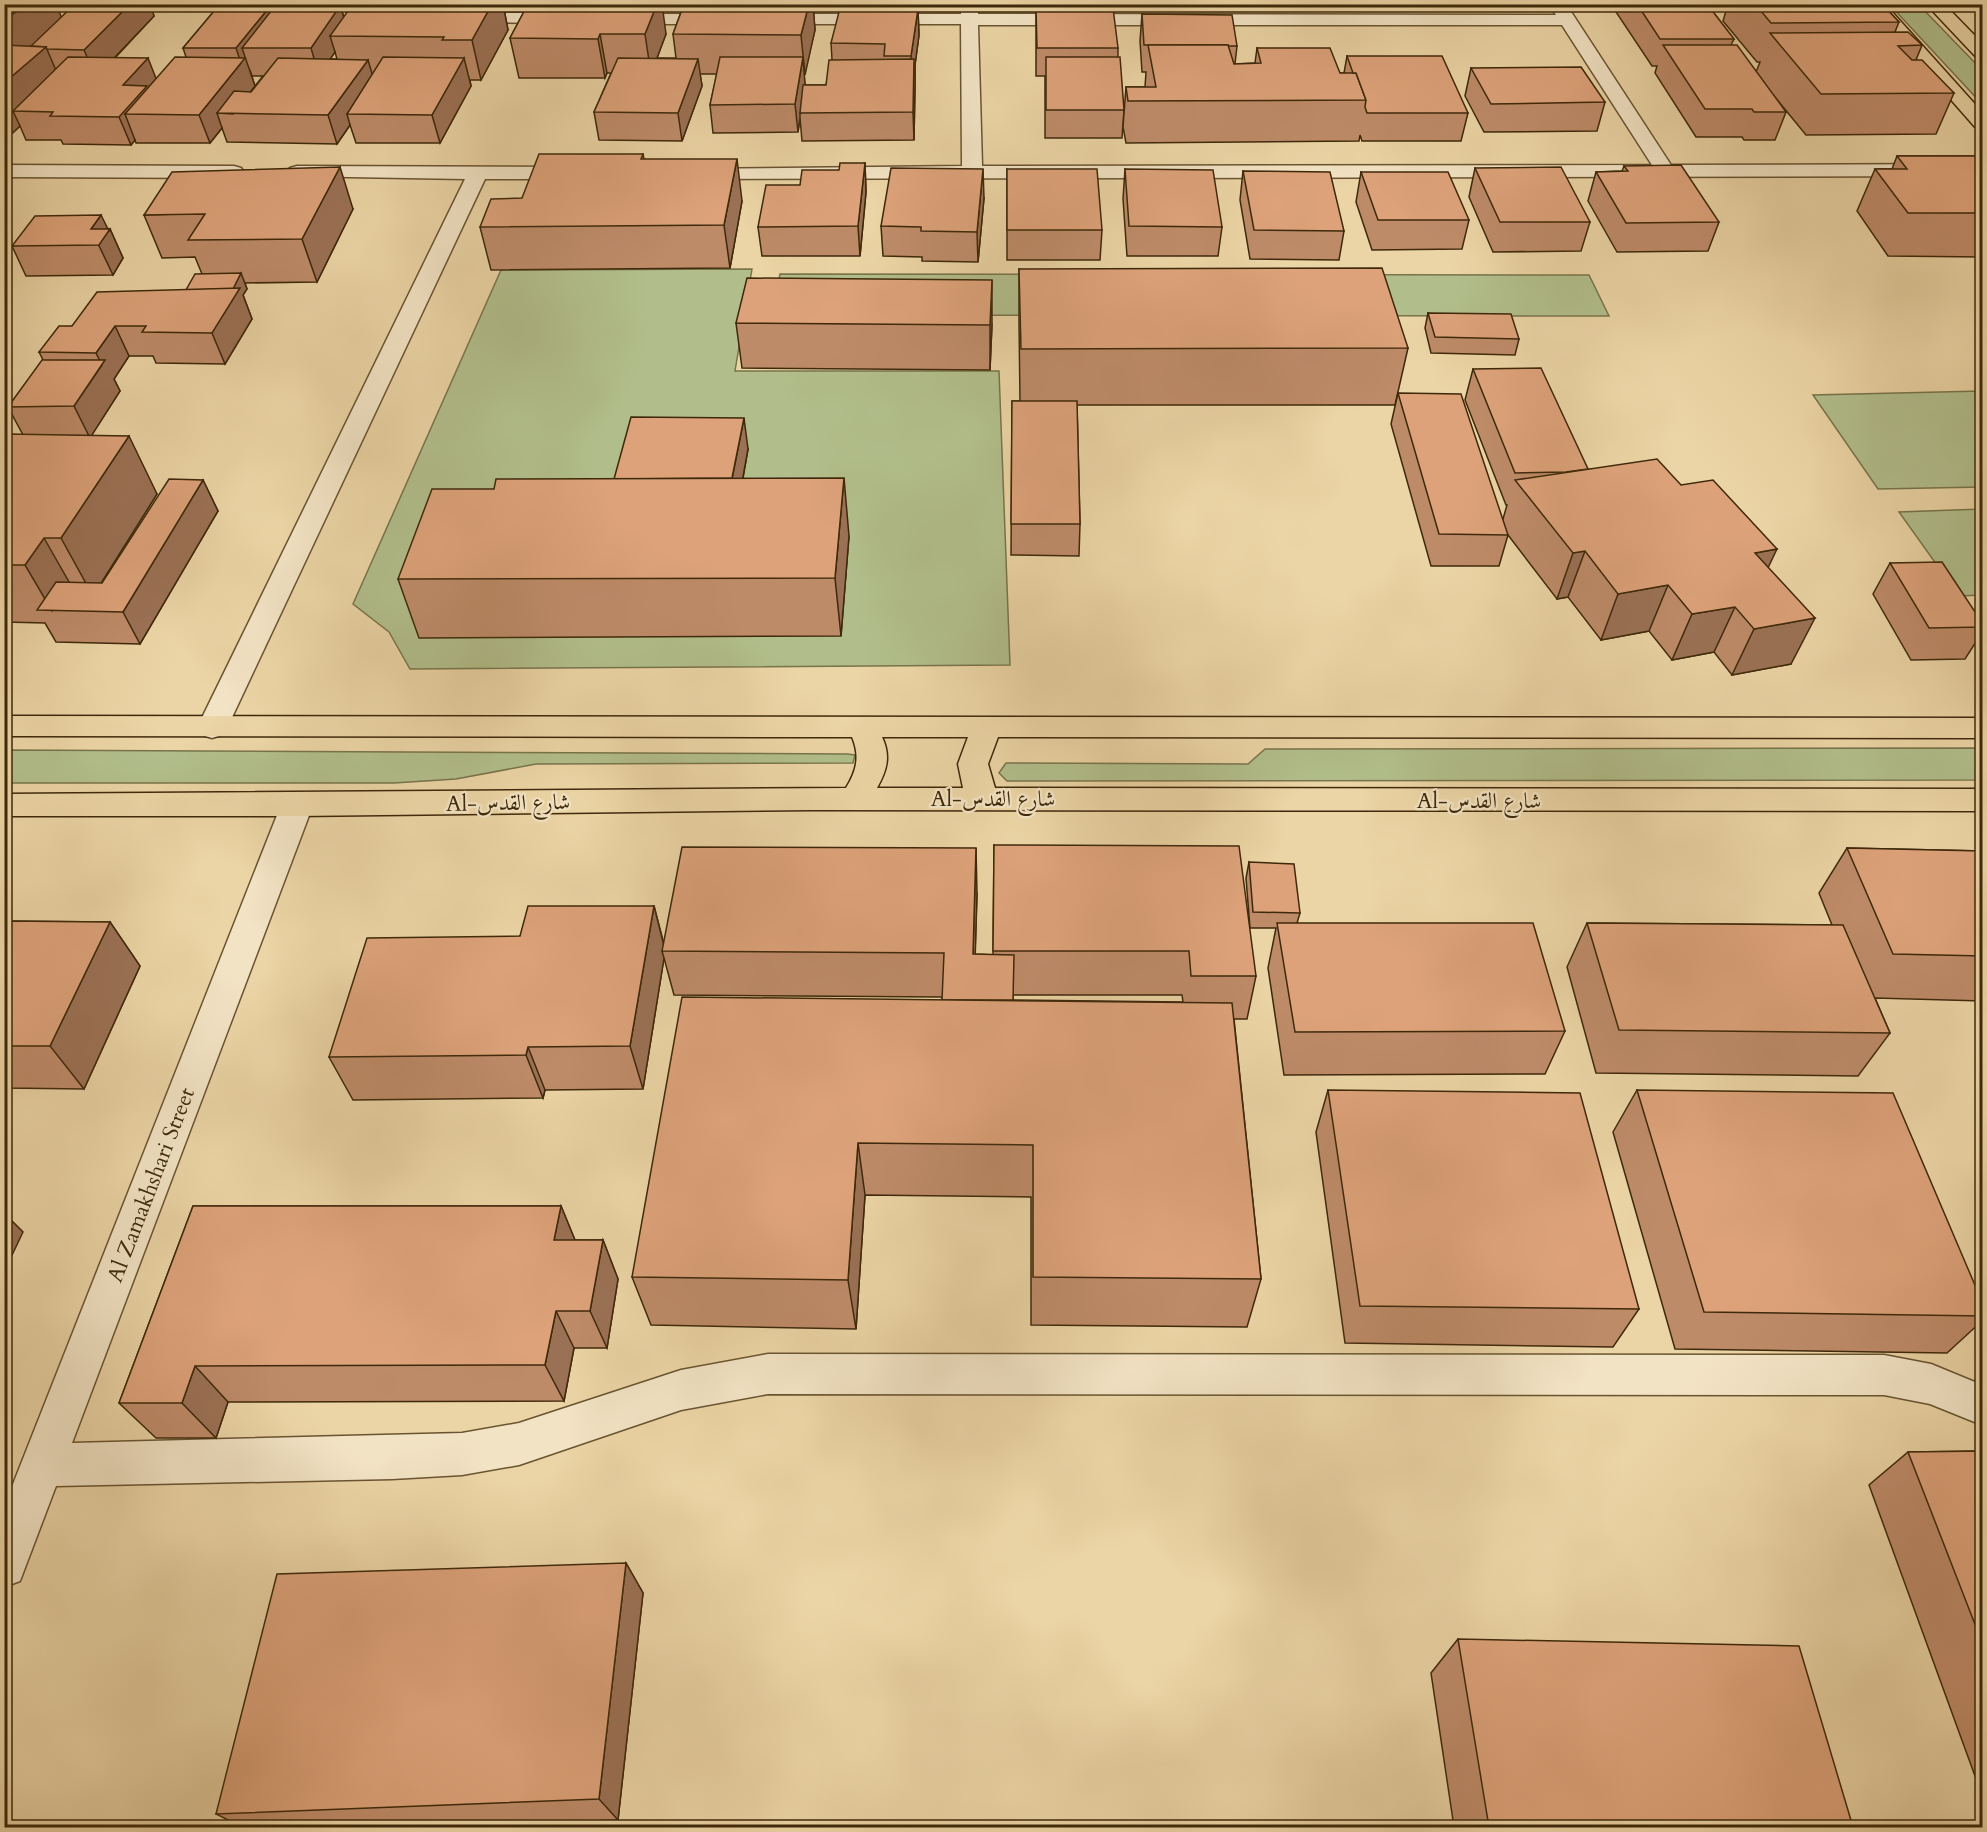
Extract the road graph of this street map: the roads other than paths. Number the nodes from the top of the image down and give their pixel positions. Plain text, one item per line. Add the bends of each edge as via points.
1 (1875, 4) edge
2 (1934, 4) edge
3 (1288, 11) edge
4 (674, 12) edge
5 (968, 12) edge
6 (1562, 12) edge
7 (442, 18) edge
8 (580, 18) edge
9 (603, 19) edge
10 (1983, 52) edge
11 (1983, 123) edge
12 (1665, 170) junction
13 (1983, 170) edge
14 (4, 171) edge
15 (253, 172) edge
16 (277, 172) edge
17 (972, 172) junction
18 (478, 173) junction
19 (596, 173) edge
20 (678, 173) edge
21 (4, 726) edge
22 (212, 728) junction
23 (862, 728) junction
24 (1983, 728) edge
25 (988, 729) junction
26 (855, 799) junction
27 (986, 799) junction
28 (1983, 800) edge
29 (4, 805) edge
30 (297, 805) junction
31 (1983, 1405) edge
32 (43, 1465) junction
33 (4, 1565) edge

1 - 11 main road
2 - 10 main road
3 - 5 street
3 - 6 street
4 - 5 street
4 - 9 street
5 - 17 street
6 - 12 street
7 - 8 street
12 - 13 street
12 - 17 street
14 - 15 street
16 - 18 street
17 - 20 street
18 - 19 street
18 - 22 street
21 - 22 main road
22 - 23 main road
23 - 25 main road
23 - 26 main road via 873,747 871,774
24 - 25 main road
25 - 27 main road via 975,749 972,778
26 - 27 main road, Al-شارع القدس
26 - 30 main road, Al-شارع القدس
27 - 28 main road, Al-شارع القدس
29 - 30 main road, Al-شارع القدس
30 - 32 street, Al Zamakhshari Street
31 - 32 street via 1931,1384 1884,1375 768,1374 681,1390 519,1443 462,1454
32 - 33 street, Al Zamakhshari Street

